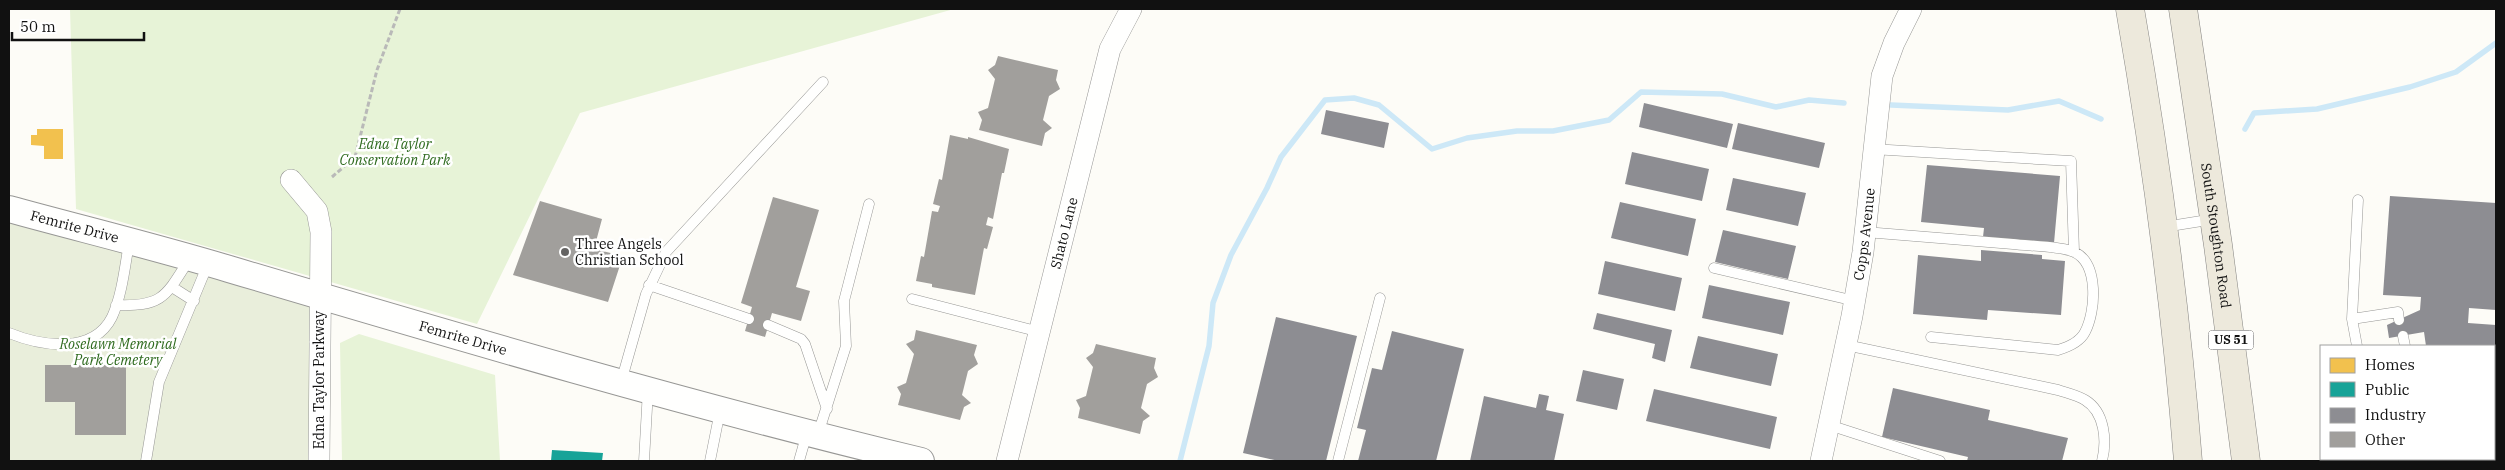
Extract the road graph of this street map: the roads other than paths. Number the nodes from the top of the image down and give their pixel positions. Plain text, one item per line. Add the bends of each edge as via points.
1 (1131, 9) edge
2 (1911, 9) edge
3 (2130, 9) edge
4 (2183, 9) edge
5 (823, 82) dead end
6 (1872, 149) junction
7 (292, 180) dead end
8 (2358, 200) dead end
9 (868, 204) dead end
10 (9, 209) edge
11 (2215, 219) junction
12 (2163, 227) junction
13 (1865, 232) junction
14 (129, 242) junction
15 (2074, 252) junction
16 (199, 261) junction
17 (1714, 268) dead end
18 (649, 285) junction
19 (172, 287) junction
20 (320, 298) junction
21 (1380, 298) dead end
22 (912, 299) dead end
23 (194, 301) junction
24 (1855, 301) junction
25 (116, 305) junction
26 (749, 319) dead end
27 (2352, 319) junction
28 (2399, 320) dead end
29 (768, 325) dead end
30 (1040, 332) junction
31 (9, 333) edge
32 (1931, 337) dead end
33 (1846, 345) junction
34 (2357, 345) edge
35 (621, 382) junction
36 (648, 389) junction
37 (720, 408) junction
38 (827, 409) junction
39 (1829, 425) junction
40 (812, 434) junction
41 (146, 461) edge
42 (318, 461) edge
43 (644, 461) edge
44 (710, 461) edge
45 (799, 461) edge
46 (921, 461) edge
47 (1007, 461) edge
48 (1338, 461) edge
49 (1821, 461) edge
50 (1940, 461) edge
51 (2102, 461) edge
52 (2188, 461) edge
53 (2246, 461) edge

1 - 30 street, Shato Lane via 1110,49
2 - 6 street, Copps Avenue via 1882,76
3 - 12 main road
4 - 11 main road, South Stoughton Road / US 51
5 - 18 lane via 666,252
6 - 13 street, Copps Avenue
6 - 15 lane via 2071,161
7 - 20 street, Edna Taylor Parkway via 318,211 321,232
8 - 27 lane
9 - 38 lane via 844,301 846,346
10 - 14 street, Femrite Drive
11 - 12 lane
11 - 53 main road, South Stoughton Road / US 51
12 - 52 main road via 2181,369
13 - 15 lane
13 - 24 street, Copps Avenue
14 - 16 street, Femrite Drive
14 - 25 lane
15 - 32 lane via 2087,262 2094,283 2085,333 2071,346 2058,350
16 - 19 lane
16 - 20 street, Femrite Drive
16 - 23 lane
17 - 24 lane
18 - 26 lane
18 - 35 lane
19 - 23 lane
19 - 25 lane via 160,299 146,305
20 - 35 street, Femrite Drive
20 - 42 street, Edna Taylor Parkway
21 - 48 lane
22 - 30 lane
23 - 41 lane via 159,382
24 - 33 street, Copps Avenue
25 - 31 lane via 100,333 80,343 57,344
27 - 28 lane via 2398,312
27 - 34 lane
29 - 38 lane via 805,344
30 - 47 street, Shato Lane
33 - 39 street, Copps Avenue
33 - 51 lane via 2058,390 2086,400 2100,416 2106,441
35 - 36 street, Femrite Drive
36 - 37 street, Femrite Drive
36 - 43 lane
37 - 40 street, Femrite Drive
37 - 44 lane
38 - 40 lane
39 - 49 street, Copps Avenue
39 - 50 lane
40 - 45 lane
40 - 46 street, Femrite Drive

